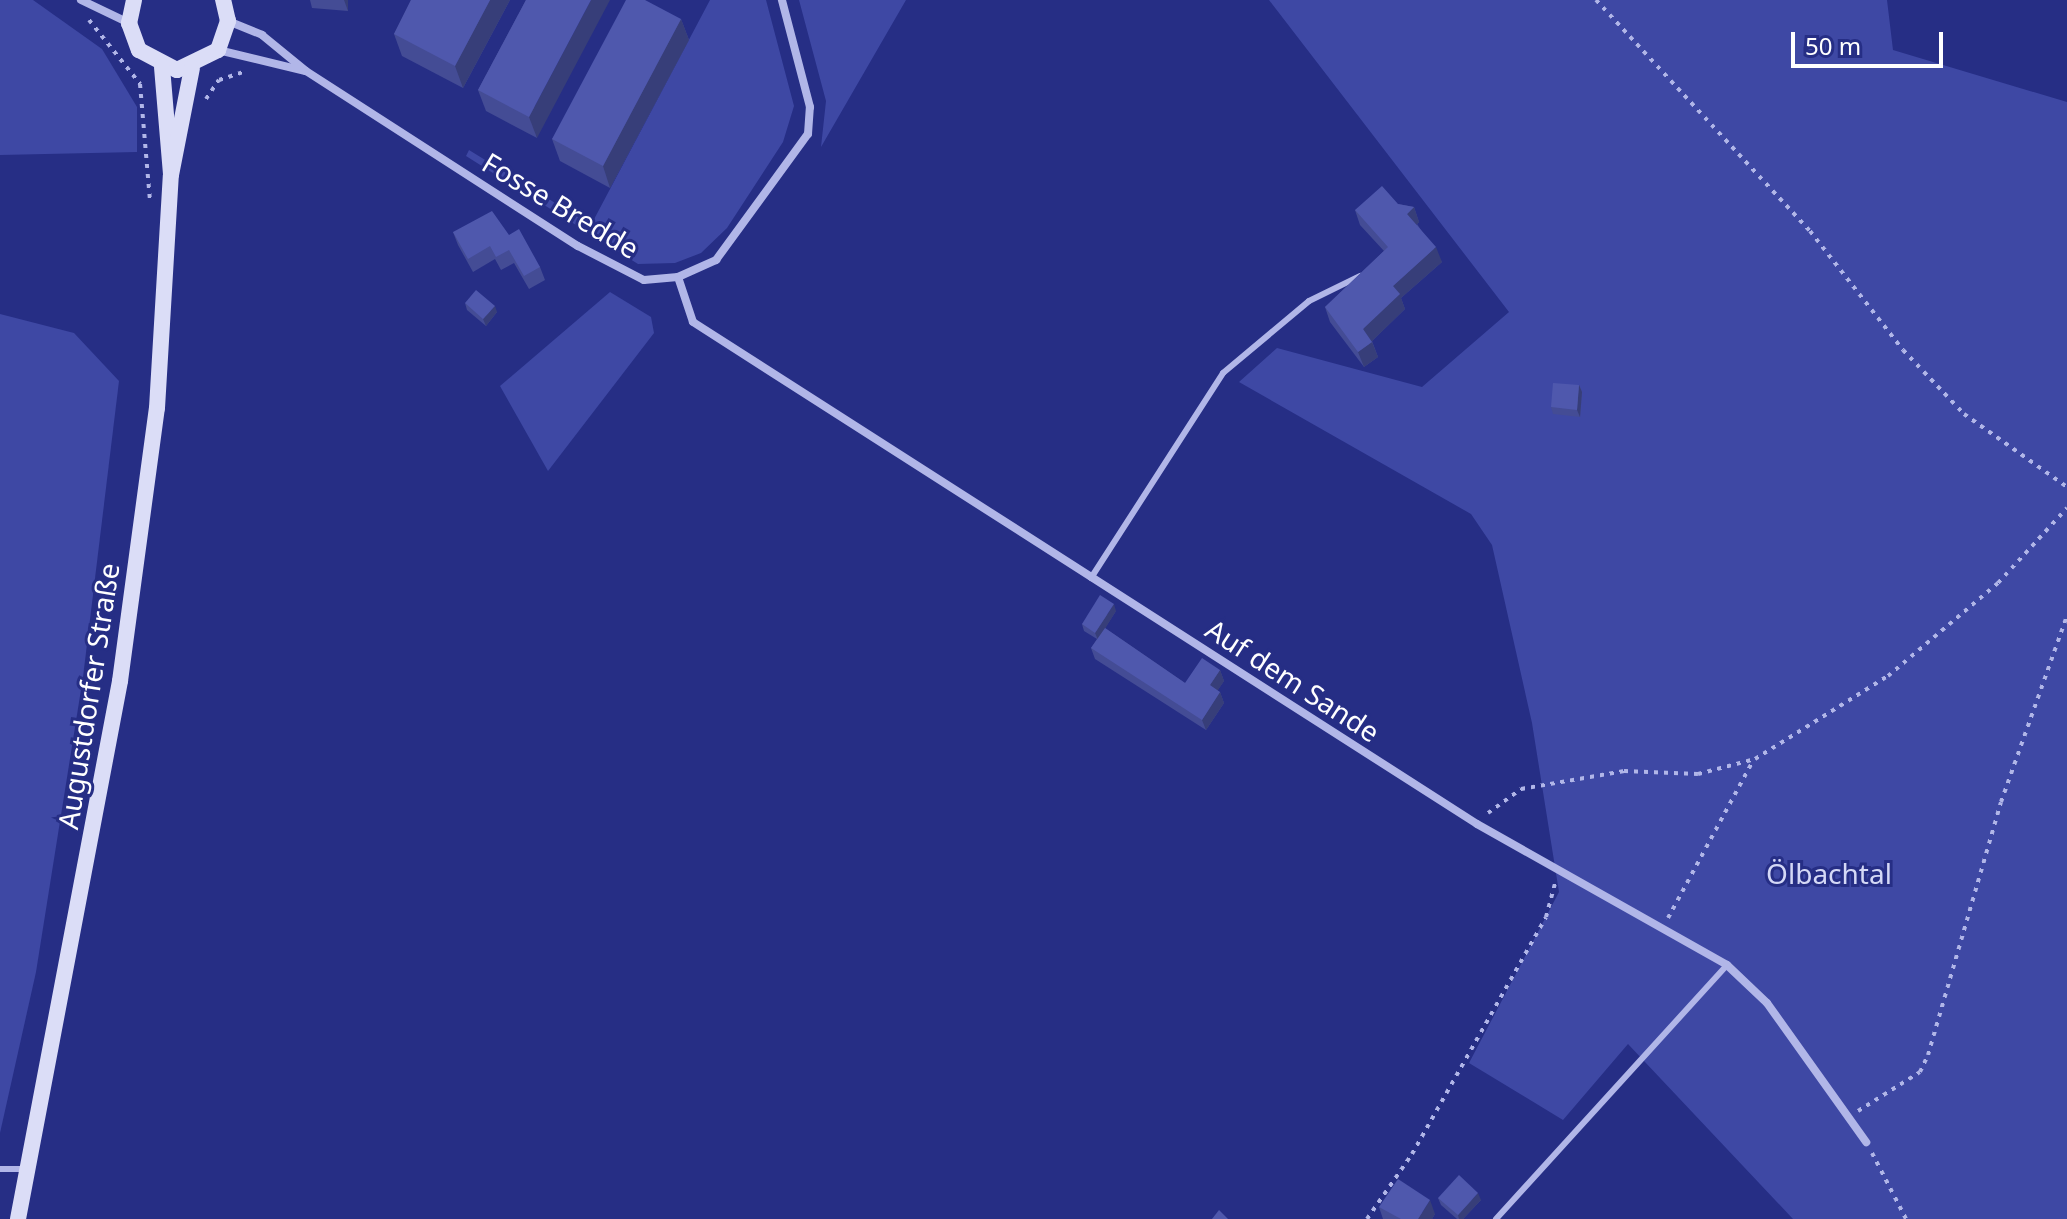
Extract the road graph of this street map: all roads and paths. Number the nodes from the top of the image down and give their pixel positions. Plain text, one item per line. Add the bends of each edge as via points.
1 (81, 0) edge
2 (134, 0) edge
3 (223, 0) edge
4 (782, 0) edge
5 (1596, 0) edge
6 (228, 21) junction
7 (129, 23) junction
8 (88, 25) dead end
9 (218, 50) junction
10 (252, 59) junction
11 (162, 67) junction
12 (192, 68) junction
13 (306, 71) junction
14 (186, 106) junction
15 (171, 175) junction
16 (151, 215) dead end
17 (1370, 271) edge
18 (678, 277) junction
19 (2067, 487) edge
20 (2067, 508) edge
21 (1091, 578) junction
22 (2067, 616) edge
23 (1755, 759) junction
24 (1477, 824) junction
25 (1559, 869) junction
26 (1665, 924) junction
27 (1727, 965) junction
28 (1849, 1116) junction
29 (1866, 1142) joint
30 (0, 1169) edge
31 (30, 1169) junction
32 (18, 1219) edge
33 (1367, 1219) edge
34 (1496, 1219) edge
35 (1906, 1219) edge

1 - 7 street
2 - 7 main road
3 - 6 main road
4 - 18 street, Fosse Bredde via 810,107 808,134 716,260
5 - 19 path via 1810,231 1903,350 1964,414
6 - 9 main road
6 - 13 street, Fosse Bredde via 262,35
7 - 11 main road via 139,50
8 - 16 path via 106,36 140,84
9 - 10 street, Fosse Bredde
9 - 12 main road
10 - 13 street, Fosse Bredde
10 - 14 path via 246,71 219,80 205,106
11 - 12 main road
11 - 15 main road, Augustdorfer Straße
12 - 14 main road, Augustdorfer Straße
13 - 18 street, Fosse Bredde via 578,246 644,280
14 - 15 main road, Augustdorfer Straße
15 - 31 main road, Augustdorfer Straße via 157,408 122,666
17 - 21 lane via 1309,301 1223,373
18 - 21 street, Auf dem Sande via 693,322
20 - 23 path via 1998,583 1888,676
21 - 24 street, Auf dem Sande
22 - 28 path via 2001,802 1920,1072
23 - 24 path via 1698,774 1624,771 1521,789
23 - 26 path
24 - 25 street, Auf dem Sande
25 - 26 street, Auf dem Sande
25 - 33 path via 1546,917 1412,1154
26 - 27 street, Auf dem Sande
27 - 28 street, Auf dem Sande via 1767,1003
27 - 34 lane
28 - 29 street, Auf dem Sande
29 - 35 path
30 - 31 lane
31 - 32 main road, Augustdorfer Straße

